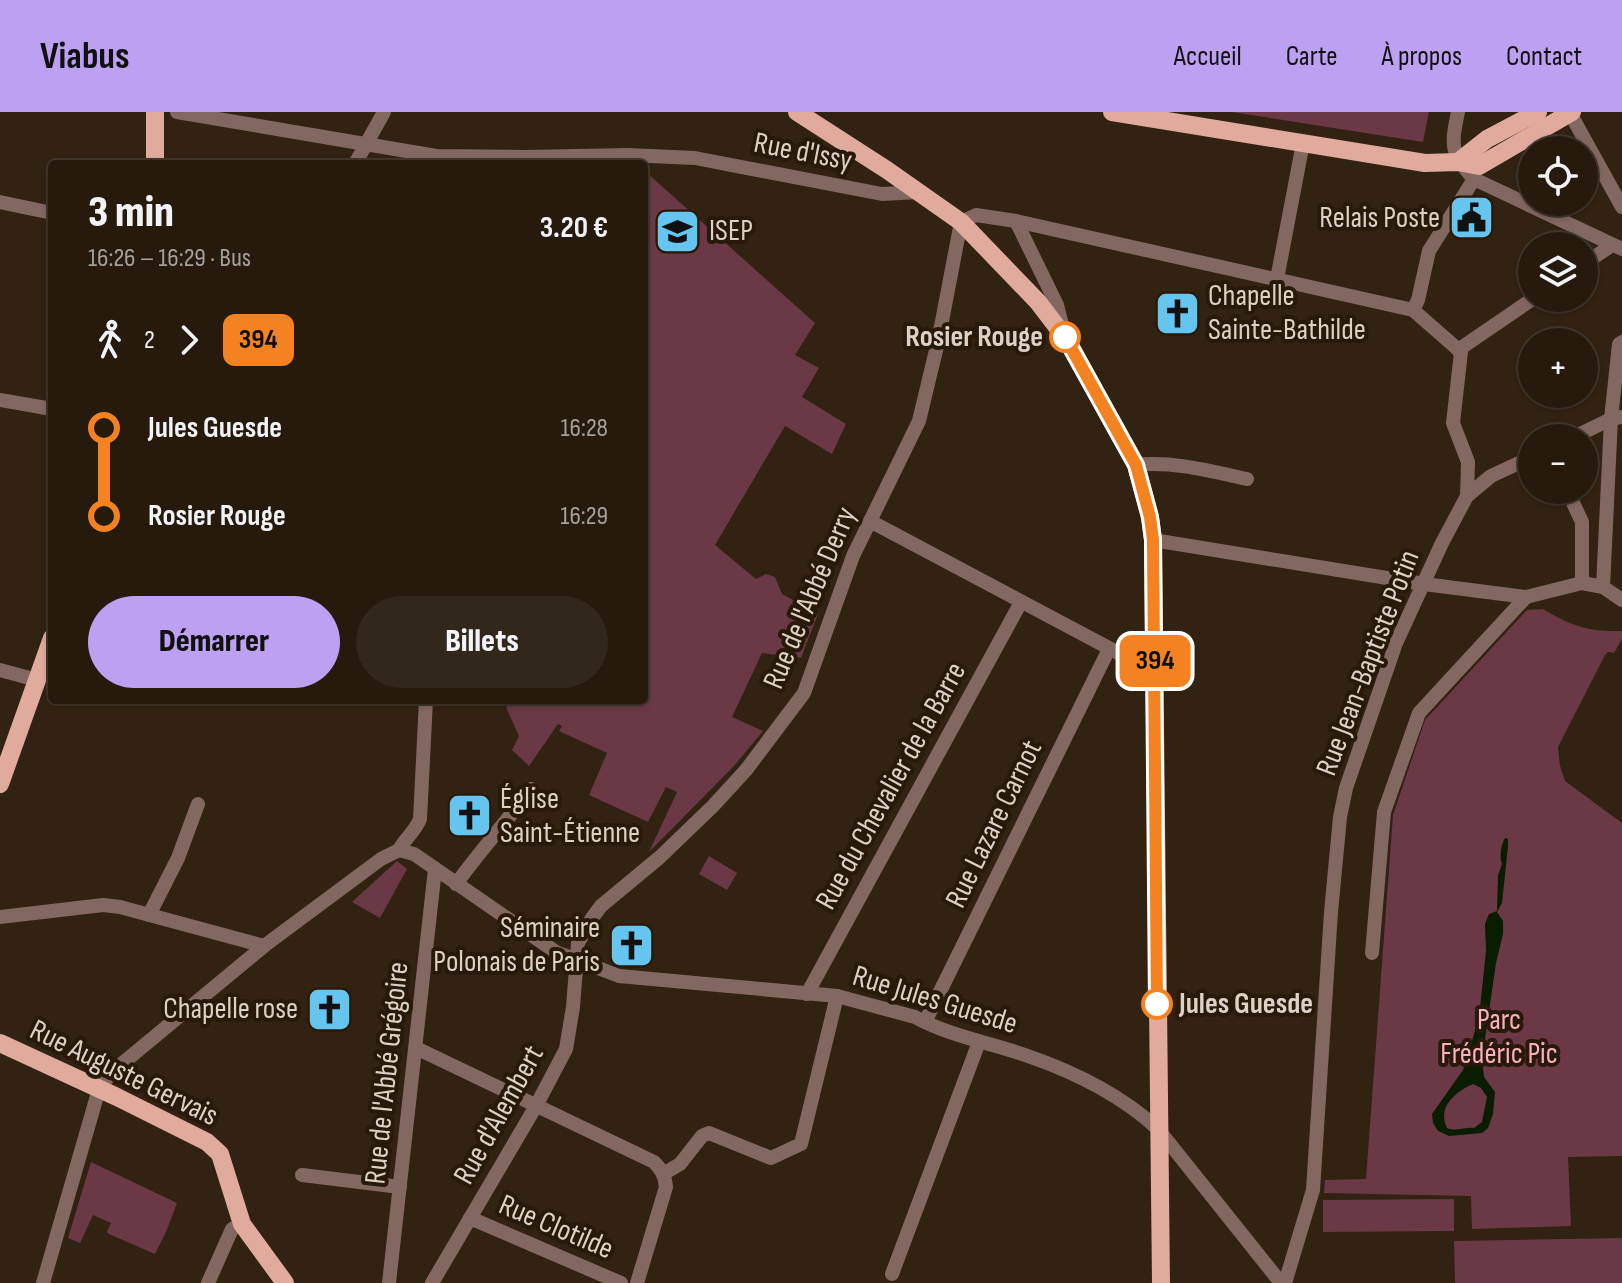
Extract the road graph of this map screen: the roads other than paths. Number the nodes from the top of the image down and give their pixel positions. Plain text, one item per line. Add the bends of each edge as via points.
1 (155, 112) edge
2 (177, 112) edge
3 (384, 112) edge
4 (797, 112) edge
5 (1112, 112) edge
6 (1458, 112) edge
7 (1571, 112) edge
8 (1532, 114) edge
9 (1303, 143) junction
10 (368, 144) junction
11 (155, 160) edge
12 (358, 160) edge
13 (1458, 162) junction
14 (1474, 179) junction
15 (918, 192) junction
16 (0, 202) edge
17 (1622, 207) edge
18 (48, 212) edge
19 (1016, 221) junction
20 (961, 222) junction
21 (1619, 247) edge
22 (1598, 257) edge
23 (1277, 279) junction
24 (1518, 309) edge
25 (1413, 310) junction
26 (1065, 337) junction
27 (1620, 343) edge
28 (1458, 350) junction
29 (0, 400) edge
30 (48, 408) edge
31 (1617, 418) edge
32 (1598, 426) edge
33 (1518, 463) edge
34 (1136, 465) junction
35 (1247, 479) dead end
36 (1467, 496) junction
37 (1574, 504) edge
38 (870, 521) junction
39 (1153, 540) junction
40 (1582, 583) junction
41 (1424, 584) junction
42 (1603, 587) junction
43 (1526, 597) junction
44 (1622, 600) edge
45 (1021, 602) junction
46 (48, 649) edge
47 (1109, 649) junction
48 (0, 670) edge
49 (1156, 673) junction
50 (37, 680) junction
51 (426, 704) edge
52 (1, 781) edge
53 (531, 789) dead end
54 (198, 804) dead end
55 (399, 850) junction
56 (435, 869) junction
57 (456, 884) junction
58 (149, 915) junction
59 (0, 917) edge
60 (264, 946) junction
61 (1372, 953) dead end
62 (576, 961) junction
63 (807, 994) junction
64 (837, 996) junction
65 (925, 1022) junction
66 (979, 1042) junction
67 (0, 1043) edge
68 (416, 1048) junction
69 (99, 1089) junction
70 (530, 1103) junction
71 (1158, 1129) junction
72 (663, 1174) junction
73 (302, 1175) dead end
74 (400, 1187) junction
75 (470, 1218) junction
76 (242, 1224) junction
77 (892, 1274) dead end
78 (43, 1283) edge
79 (208, 1283) edge
80 (285, 1283) edge
81 (389, 1283) edge
82 (432, 1283) edge
83 (621, 1283) edge
84 (637, 1283) edge
85 (1161, 1283) edge
86 (1283, 1283) edge

1 - 11 main road
2 - 10 street, Rue d'Issy
3 - 10 street
4 - 15 main road
5 - 9 main road
6 - 13 street via 1453,140
7 - 13 main road via 1479,166
7 - 17 street
8 - 13 main road
9 - 13 main road via 1425,163
9 - 23 street
10 - 12 street
10 - 15 street, Rue d'Issy via 436,156 695,158 882,194
13 - 14 street
14 - 21 street
14 - 25 street via 1429,251
15 - 20 main road
16 - 18 street
19 - 20 street via 976,215
19 - 23 street
19 - 26 street via 1057,305
20 - 26 main road
20 - 38 street, Rue de l'Abbé Derry via 919,421
21 - 22 street
23 - 25 street
24 - 28 street
25 - 28 street
26 - 34 main road
27 - 31 street
28 - 36 street via 1453,423 1468,462
29 - 30 street
31 - 32 street
31 - 42 street
33 - 36 street
34 - 35 street via 1189,466
34 - 39 main road
36 - 41 street, Rue Jean-Baptiste Potin
37 - 40 street via 1582,522
38 - 45 street
38 - 62 street, Rue de l'Abbé Derry via 804,693 721,797 601,906 578,943
39 - 41 street
39 - 49 main road
40 - 42 street
40 - 43 street
41 - 43 street
41 - 86 street, Rue Jean-Baptiste Potin via 1396,643 1340,817 1313,1190
42 - 44 street
43 - 61 street via 1419,713 1384,812
45 - 47 street
45 - 63 street, Rue du Chevalier de la Barre
46 - 50 main road
47 - 49 street
47 - 65 street, Rue Lazare Carnot
48 - 50 street
49 - 71 main road
50 - 52 main road
51 - 55 street via 420,819
53 - 57 street
54 - 58 street
55 - 56 street, Rue Jules Guesde
55 - 60 street
56 - 57 street, Rue Jules Guesde
56 - 68 street, Rue de l'Abbé Grégoire
57 - 62 street, Rue Jules Guesde
58 - 59 street via 103,905
58 - 60 street
60 - 69 street via 112,1072
62 - 63 street, Rue Jules Guesde via 619,976
62 - 70 street, Rue d'Alembert via 566,1049
63 - 64 street, Rue Jules Guesde
64 - 65 street, Rue Jules Guesde
64 - 72 street via 801,1144 771,1158 709,1133
65 - 66 street, Rue Jules Guesde
66 - 71 street, Rue Jules Guesde via 1081,1077
66 - 77 street
67 - 69 main road, Rue Auguste Gervais
68 - 70 street
68 - 74 street, Rue de l'Abbé Grégoire
69 - 76 main road, Rue Auguste Gervais via 207,1142 220,1154
69 - 78 street
70 - 72 street via 654,1162
70 - 75 street, Rue d'Alembert
71 - 85 main road
71 - 86 street, Rue Jules Guesde
72 - 84 street via 666,1187
73 - 74 street
74 - 81 street, Rue de l'Abbé Grégoire
75 - 82 street, Rue d'Alembert
75 - 83 street, Rue Clotilde
76 - 79 street via 232,1229
76 - 80 main road, Rue Auguste Gervais

